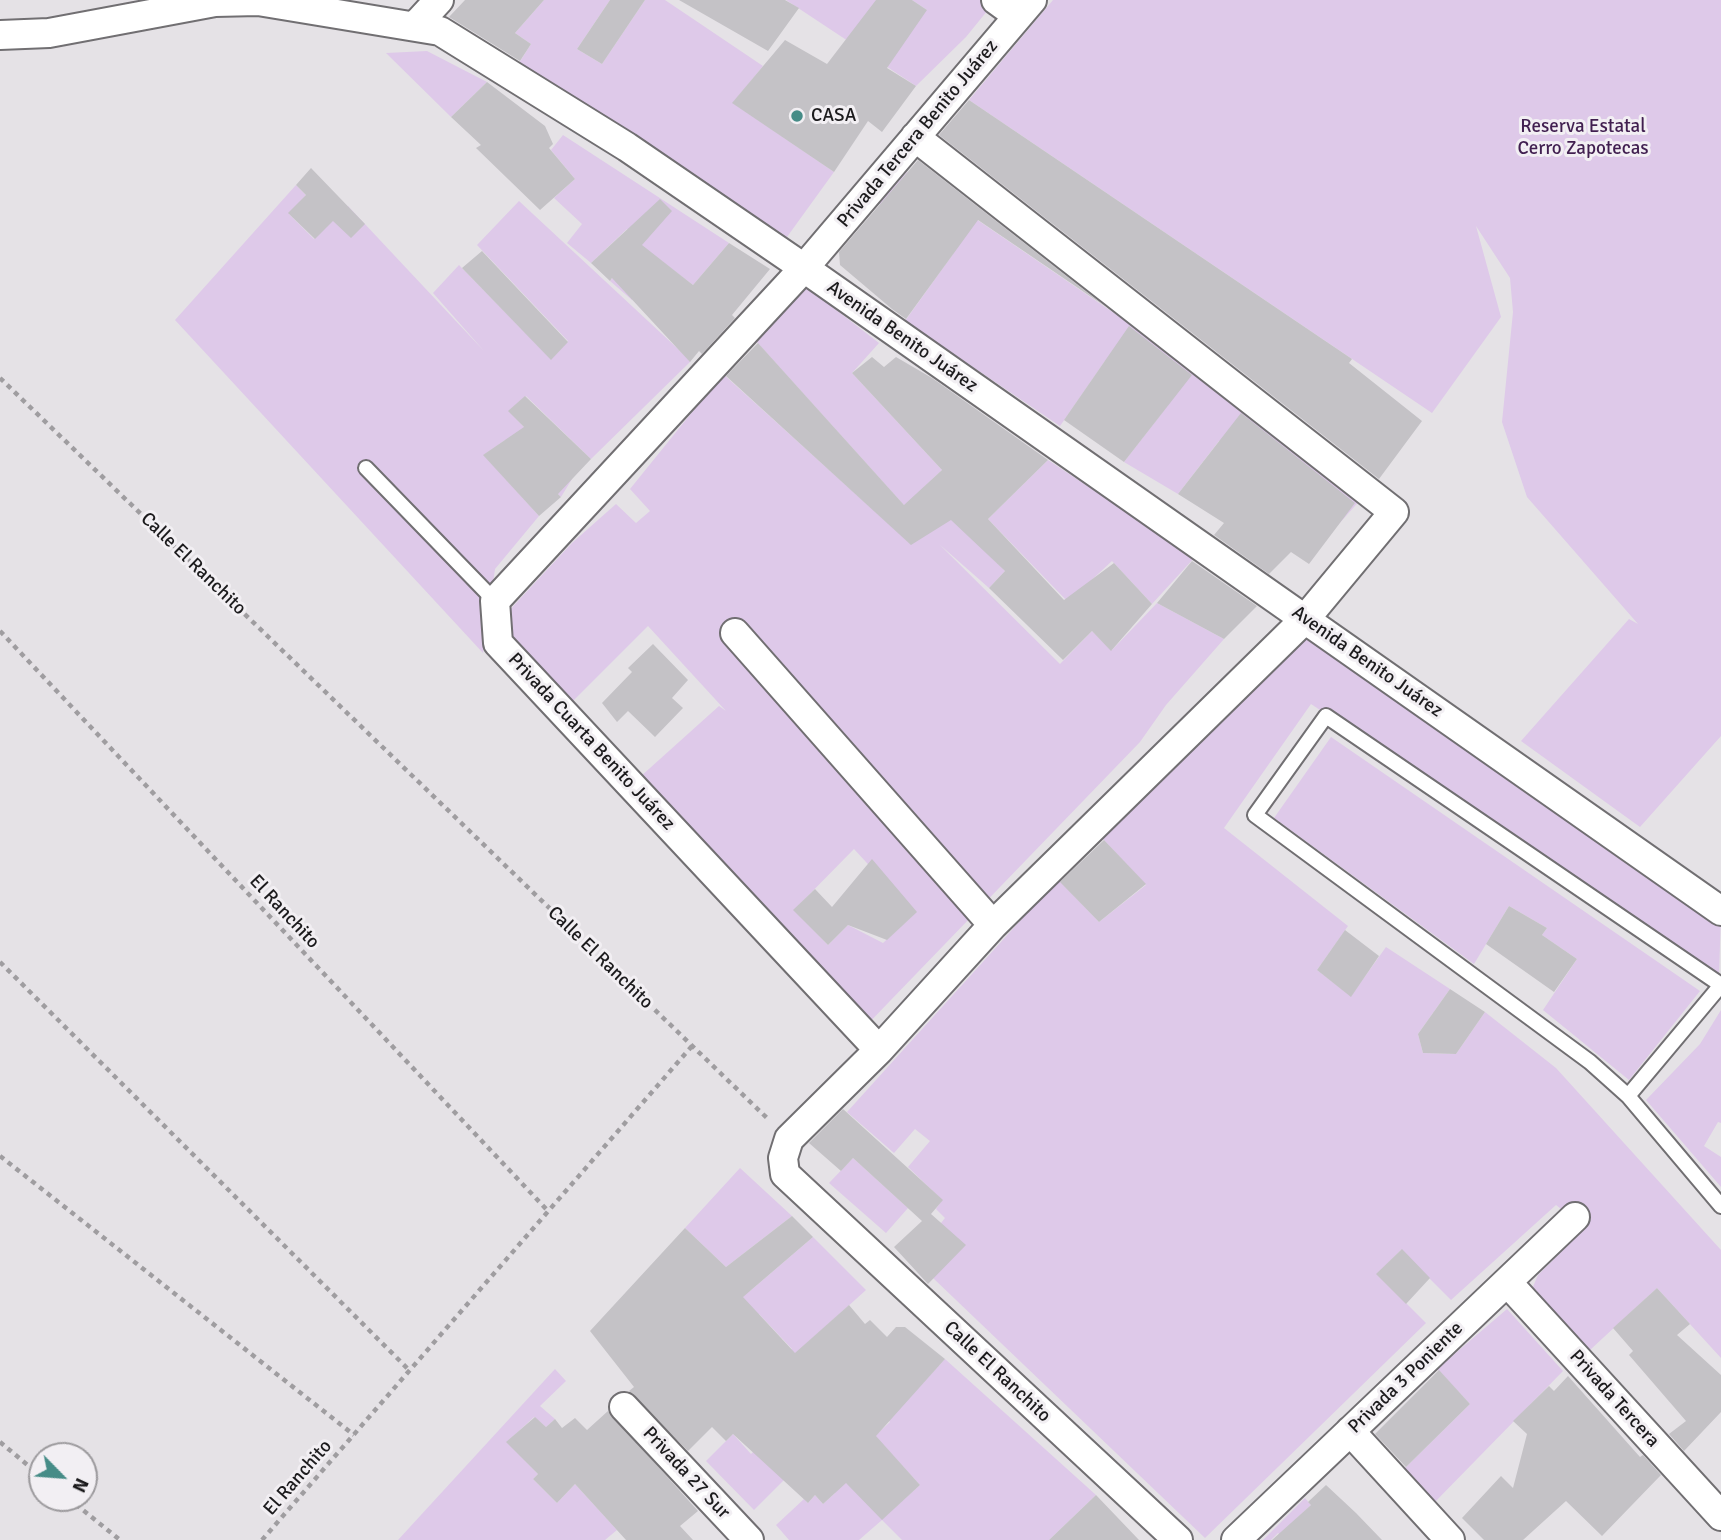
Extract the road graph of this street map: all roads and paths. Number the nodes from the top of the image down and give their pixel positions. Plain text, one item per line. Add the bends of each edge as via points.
1 (439, 0) edge
2 (1016, 5) edge
3 (415, 26) junction
4 (0, 35) edge
5 (915, 137) junction
6 (804, 268) junction
7 (0, 378) edge
8 (366, 468) dead end
9 (495, 601) junction
10 (1306, 618) junction
11 (0, 631) edge
12 (735, 633) dead end
13 (1721, 911) edge
14 (993, 925) junction
15 (0, 962) edge
16 (1721, 984) edge
17 (692, 1046) junction
18 (879, 1050) junction
19 (1628, 1096) junction
20 (789, 1139) junction
21 (0, 1156) edge
22 (1721, 1206) edge
23 (548, 1211) junction
24 (1575, 1217) dead end
25 (1507, 1282) junction
26 (410, 1371) junction
27 (624, 1407) dead end
28 (1350, 1431) junction
29 (354, 1435) junction
30 (0, 1442) edge
31 (28, 1465) edge
32 (85, 1512) edge
33 (1721, 1516) edge
34 (120, 1540) edge
35 (262, 1540) edge
36 (749, 1540) edge
37 (1178, 1540) edge
38 (1236, 1540) edge
39 (1450, 1540) edge

1 - 3 street
2 - 5 street, Privada Tercera Benito Juárez
3 - 4 street, Avenida Benito Juárez via 247,1 215,2 49,33
3 - 6 street, Avenida Benito Juárez via 452,38 626,147
5 - 6 street, Privada Tercera Benito Juárez
5 - 10 street via 1394,512
6 - 9 street
6 - 10 street, Avenida Benito Juárez
7 - 17 path, Calle El Ranchito
8 - 9 lane
9 - 18 street, Privada Cuarta Benito Juárez via 498,643
10 - 13 street, Avenida Benito Juárez
10 - 14 street
11 - 23 path, El Ranchito
12 - 14 street
14 - 18 street
15 - 26 path
16 - 19 lane
16 - 19 lane via 1326,716 1255,815 1590,1062
17 - 20 path, Calle El Ranchito
17 - 23 path, El Ranchito
18 - 20 street
19 - 22 lane
20 - 37 street, Calle El Ranchito via 783,1158 785,1174
21 - 29 path, El Ranchito
23 - 26 path, El Ranchito
24 - 25 street, Privada 3 Poniente
25 - 28 street, Privada 3 Poniente
25 - 33 street, Privada Tercera
26 - 29 path, El Ranchito
27 - 36 street, Privada 27 Sur
28 - 38 street, Privada 3 Poniente
28 - 39 street
29 - 35 path, El Ranchito
30 - 31 path
32 - 34 path

